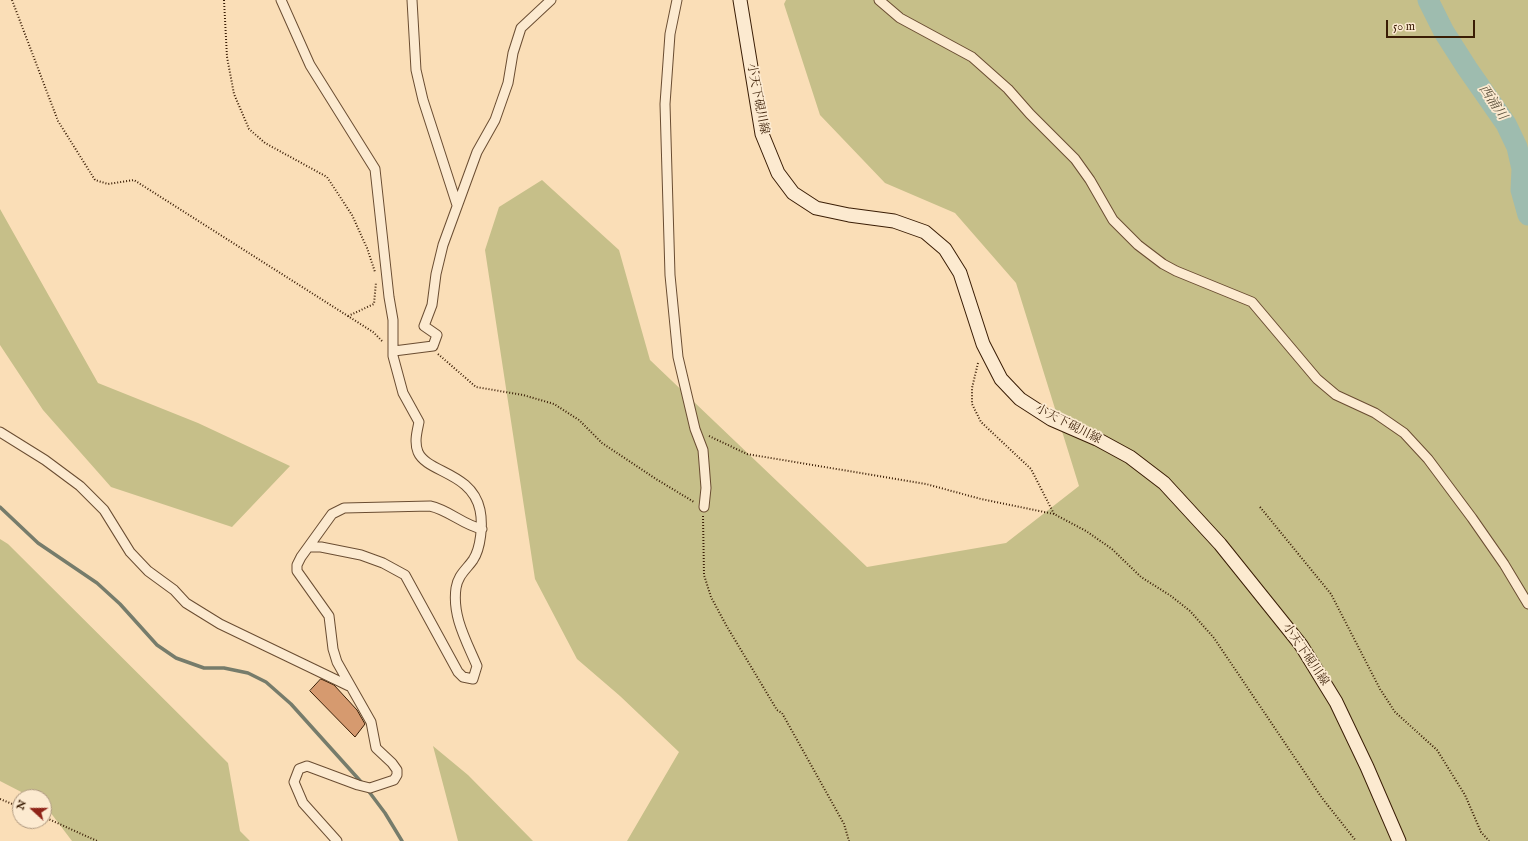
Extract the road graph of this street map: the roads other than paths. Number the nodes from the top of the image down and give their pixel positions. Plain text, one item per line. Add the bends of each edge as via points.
1 (281, 0) edge
2 (412, 0) edge
3 (551, 0) edge
4 (677, 0) edge
5 (740, 0) edge
6 (879, 0) edge
7 (456, 205) junction
8 (394, 351) junction
9 (0, 432) edge
10 (704, 508) road end
11 (482, 529) junction
12 (309, 547) junction
13 (1528, 604) edge
14 (349, 686) junction
15 (337, 841) edge
16 (1399, 841) edge

1 - 8 street via 310,65 375,169 393,320
2 - 7 street via 416,70
3 - 7 street via 521,28 513,53 508,83 495,120 477,152
4 - 10 street via 670,34 665,104 670,275 678,357 694,429 703,450 706,488
5 - 16 main road, 小天下硯川線 via 762,134 778,173 793,193 816,208 894,221 925,232 945,249 960,273 983,344 1001,379 1020,399 1051,419 1130,457 1164,483 1220,544 1301,645 1336,702
6 - 13 street via 900,18 972,57 1008,89 1075,158 1113,220 1138,245 1176,271 1252,302 1317,379 1336,395 1375,413 1404,433 1428,458 1472,518
7 - 8 street via 442,245 432,305 424,326 438,335 433,346
8 - 11 street via 393,356 403,393 419,422 416,440 418,454 422,459 452,474 475,496 480,509
9 - 14 street via 80,486 104,510 130,552 186,603 220,624
11 - 12 street via 472,527 437,507 344,508 332,514
11 - 12 street via 474,560 460,574 456,587 458,623 477,666 473,679 463,677 458,672 405,575 361,554
12 - 14 street via 297,565 297,571 329,616 337,662
14 - 15 street via 371,722 376,748 392,763 397,776 386,784 370,788 307,766 299,769 294,782 303,802

